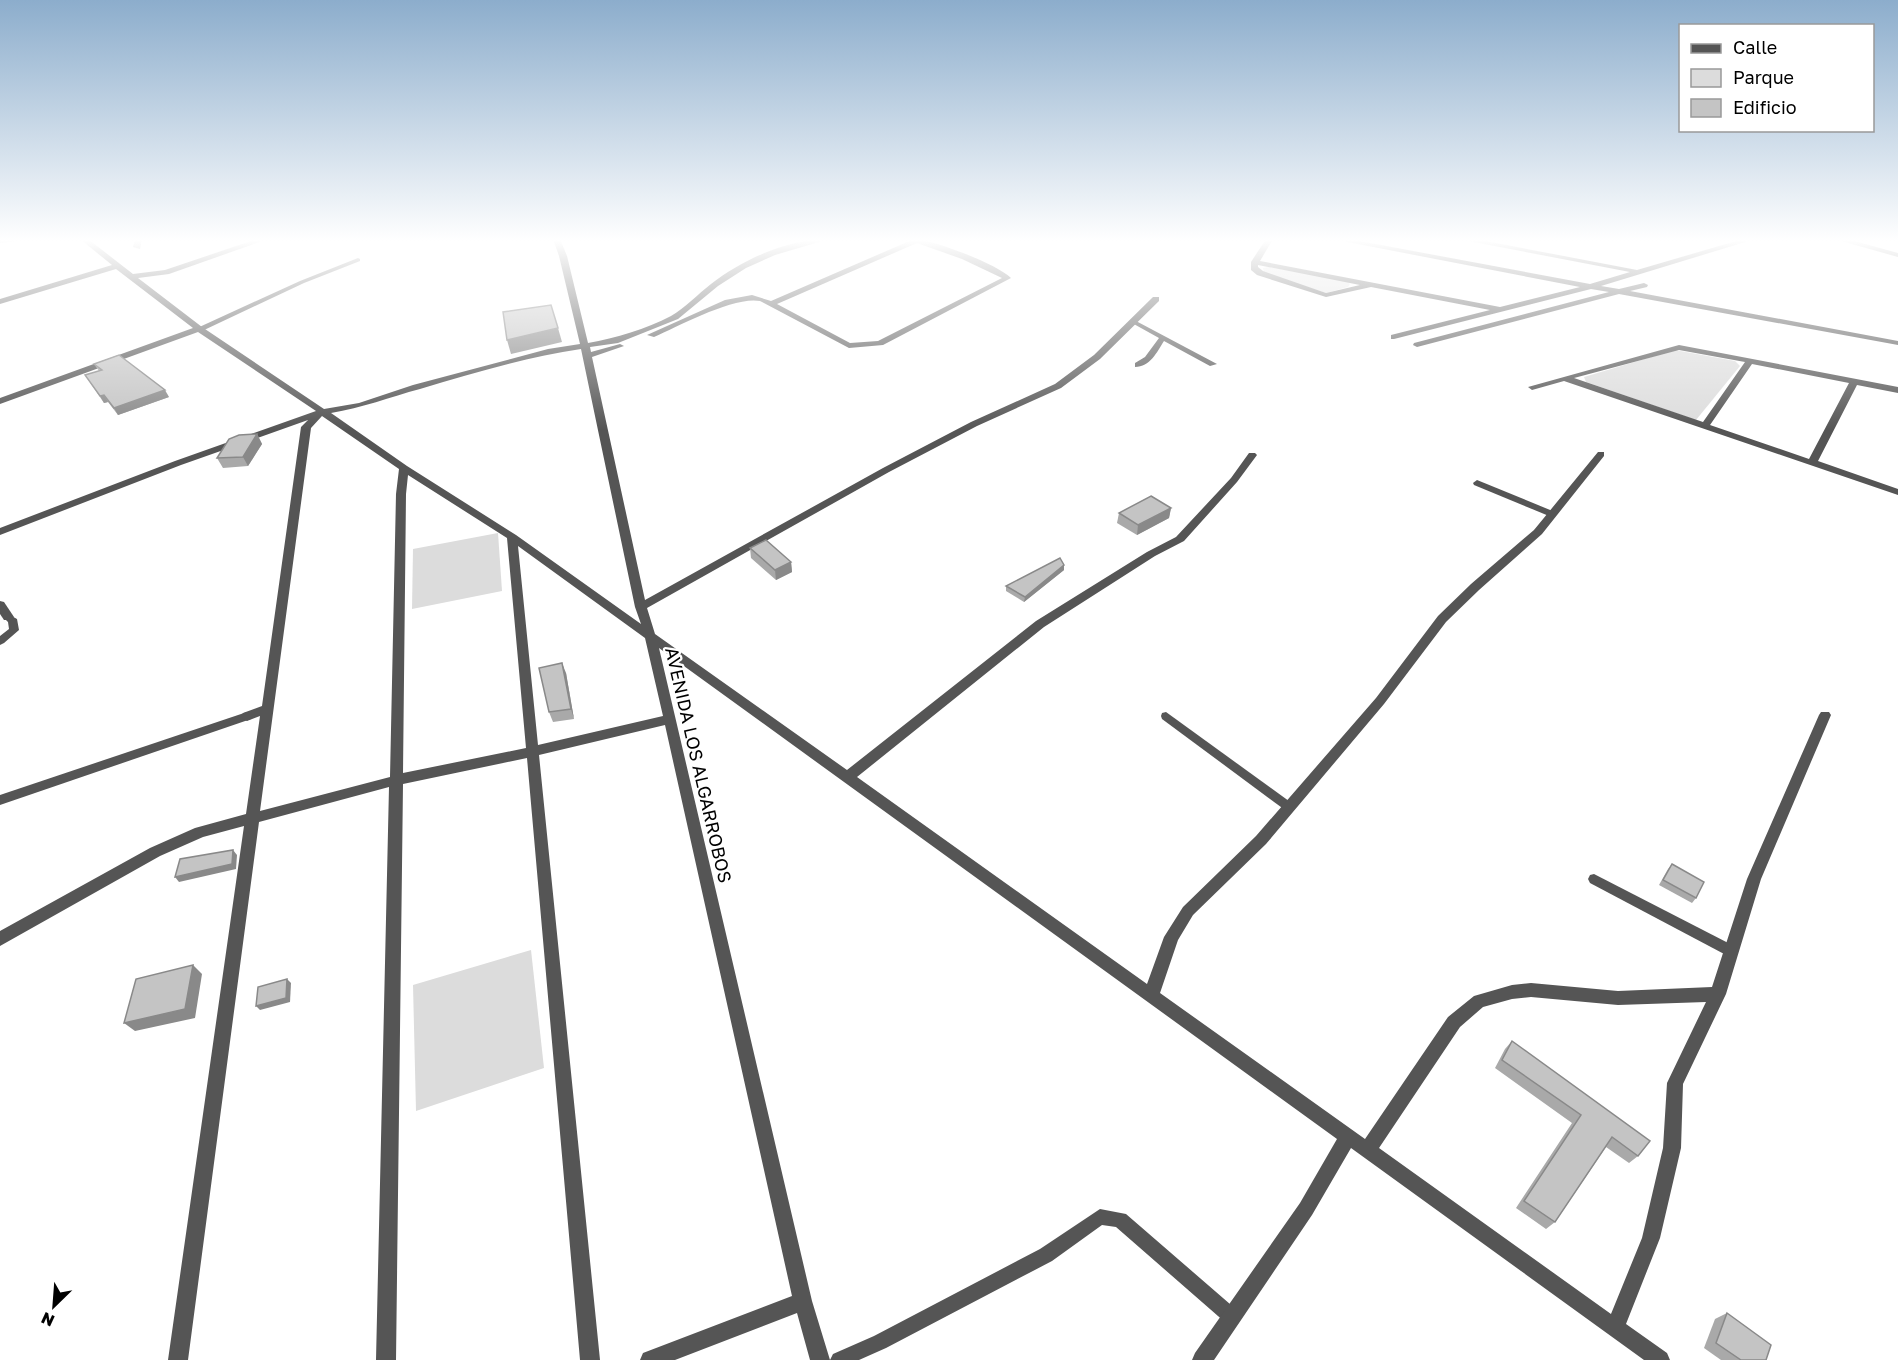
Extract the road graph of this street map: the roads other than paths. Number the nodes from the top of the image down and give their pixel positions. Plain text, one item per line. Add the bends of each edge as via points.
1 (164, 302) edge
2 (257, 302) edge
3 (574, 302) edge
4 (693, 302) edge
5 (730, 302) edge
6 (767, 302) edge
7 (775, 302) edge
8 (960, 302) edge
9 (1153, 302) edge
10 (1467, 302) edge
11 (1526, 302) edge
12 (1578, 302) edge
13 (1677, 302) edge
14 (771, 304) junction
15 (1501, 309) junction
16 (1134, 322) junction
17 (199, 329) junction
18 (1394, 337) dead end
19 (1163, 338) junction
20 (1898, 342) edge
21 (1416, 345) dead end
22 (586, 351) junction
23 (1750, 361) junction
24 (1213, 364) dead end
25 (1138, 365) dead end
26 (1564, 378) junction
27 (1854, 382) junction
28 (1533, 387) dead end
29 (1898, 390) edge
30 (0, 401) edge
31 (321, 412) junction
32 (1705, 426) junction
33 (1601, 454) dead end
34 (1252, 455) dead end
35 (1812, 463) junction
36 (404, 468) junction
37 (1477, 483) dead end
38 (1898, 492) edge
39 (1552, 514) junction
40 (0, 532) edge
41 (512, 537) junction
42 (0, 604) edge
43 (641, 607) junction
44 (8, 617) joint
45 (651, 638) junction
46 (0, 641) edge
47 (268, 709) junction
48 (1825, 715) dead end
49 (247, 716) joint
50 (1166, 716) dead end
51 (669, 719) junction
52 (531, 752) junction
53 (847, 778) junction
54 (396, 780) junction
55 (0, 800) edge
56 (1289, 807) junction
57 (252, 816) junction
58 (1594, 879) dead end
59 (0, 939) edge
60 (1731, 951) junction
61 (1718, 994) junction
62 (1151, 996) junction
63 (1348, 1137) junction
64 (1367, 1151) junction
65 (803, 1301) junction
66 (1232, 1317) junction
67 (1615, 1328) junction
68 (178, 1360) edge
69 (386, 1360) edge
70 (590, 1360) edge
71 (650, 1360) edge
72 (820, 1360) edge
73 (840, 1360) edge
74 (1202, 1360) edge
75 (1660, 1360) edge

1 - 17 street
2 - 17 lane
3 - 22 street, AVENIDA LOS ALGARROBOS
4 - 22 street via 675,317
5 - 22 street via 668,329
6 - 14 street
7 - 14 street
8 - 14 street via 880,344 861,346 849,346
9 - 16 street
10 - 15 street
11 - 15 street
12 - 21 street
13 - 20 street
15 - 18 street
16 - 19 lane
16 - 43 street via 1058,386 886,470
17 - 30 street
17 - 31 street
19 - 24 lane
19 - 25 lane via 1148,359
22 - 31 street via 551,351 361,405
22 - 43 street, AVENIDA LOS ALGARROBOS
23 - 26 street via 1673,347
23 - 27 street
23 - 32 street
26 - 28 street
26 - 32 street
27 - 29 street
27 - 35 street
31 - 36 street
31 - 40 street
31 - 47 street via 306,427
32 - 35 street
33 - 39 street
34 - 53 street via 1180,539 1040,624
35 - 38 street
36 - 41 street
36 - 54 street
37 - 39 lane
39 - 56 street via 1538,532 1443,619 1380,701
41 - 45 street
41 - 52 street
42 - 44 street
43 - 45 street, AVENIDA LOS ALGARROBOS
44 - 46 lane via 14,630
45 - 51 street, AVENIDA LOS ALGARROBOS
45 - 53 street
47 - 49 street
47 - 57 street
48 - 60 street via 1754,879
49 - 55 lane
50 - 56 lane
51 - 52 street
51 - 65 street, AVENIDA LOS ALGARROBOS
52 - 54 street
52 - 70 street
53 - 62 street
54 - 57 street
54 - 69 street
56 - 62 street via 1188,911 1171,937
57 - 59 street via 175,841
57 - 68 street
58 - 60 lane
60 - 61 street
61 - 64 street via 1618,998 1531,990 1479,1001 1454,1023
61 - 67 street via 1675,1083 1672,1149 1653,1227
62 - 63 street
63 - 64 street
63 - 66 street via 1306,1209
64 - 67 street
65 - 71 street
65 - 72 street, AVENIDA LOS ALGARROBOS
66 - 73 lane via 1120,1220 1100,1217 1046,1255
66 - 74 street
67 - 75 street

